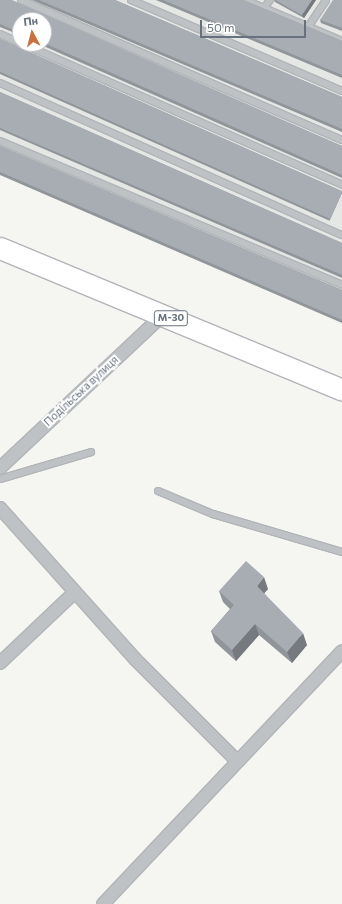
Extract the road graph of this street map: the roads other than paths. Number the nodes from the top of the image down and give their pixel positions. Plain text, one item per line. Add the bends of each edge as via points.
1 (21, 0) edge
2 (131, 0) edge
3 (245, 0) edge
4 (270, 0) edge
5 (326, 0) edge
6 (264, 8) junction
7 (308, 27) junction
8 (0, 34) edge
9 (12, 39) edge
10 (342, 42) edge
11 (41, 52) edge
12 (0, 83) edge
13 (342, 91) edge
14 (342, 140) edge
15 (0, 141) edge
16 (342, 185) edge
17 (342, 235) edge
18 (0, 248) edge
19 (342, 285) edge
20 (163, 315) junction
21 (342, 390) edge
22 (91, 452) dead end
23 (0, 468) edge
24 (0, 479) edge
25 (158, 491) dead end
26 (0, 508) edge
27 (342, 552) edge
28 (75, 592) junction
29 (342, 651) edge
30 (0, 663) edge
31 (237, 762) junction
32 (103, 904) edge

1 - 14 lane
2 - 13 lane
3 - 6 lane
4 - 6 lane
5 - 7 lane
6 - 7 lane
7 - 10 lane
8 - 9 lane
11 - 16 lane
12 - 17 lane
15 - 19 lane
18 - 20 highway, М-30
20 - 21 highway, М-30
20 - 23 street, Подільська вулиця
22 - 24 lane
25 - 27 lane via 213,514
26 - 28 street
28 - 30 street
28 - 31 street
29 - 31 street
31 - 32 street

